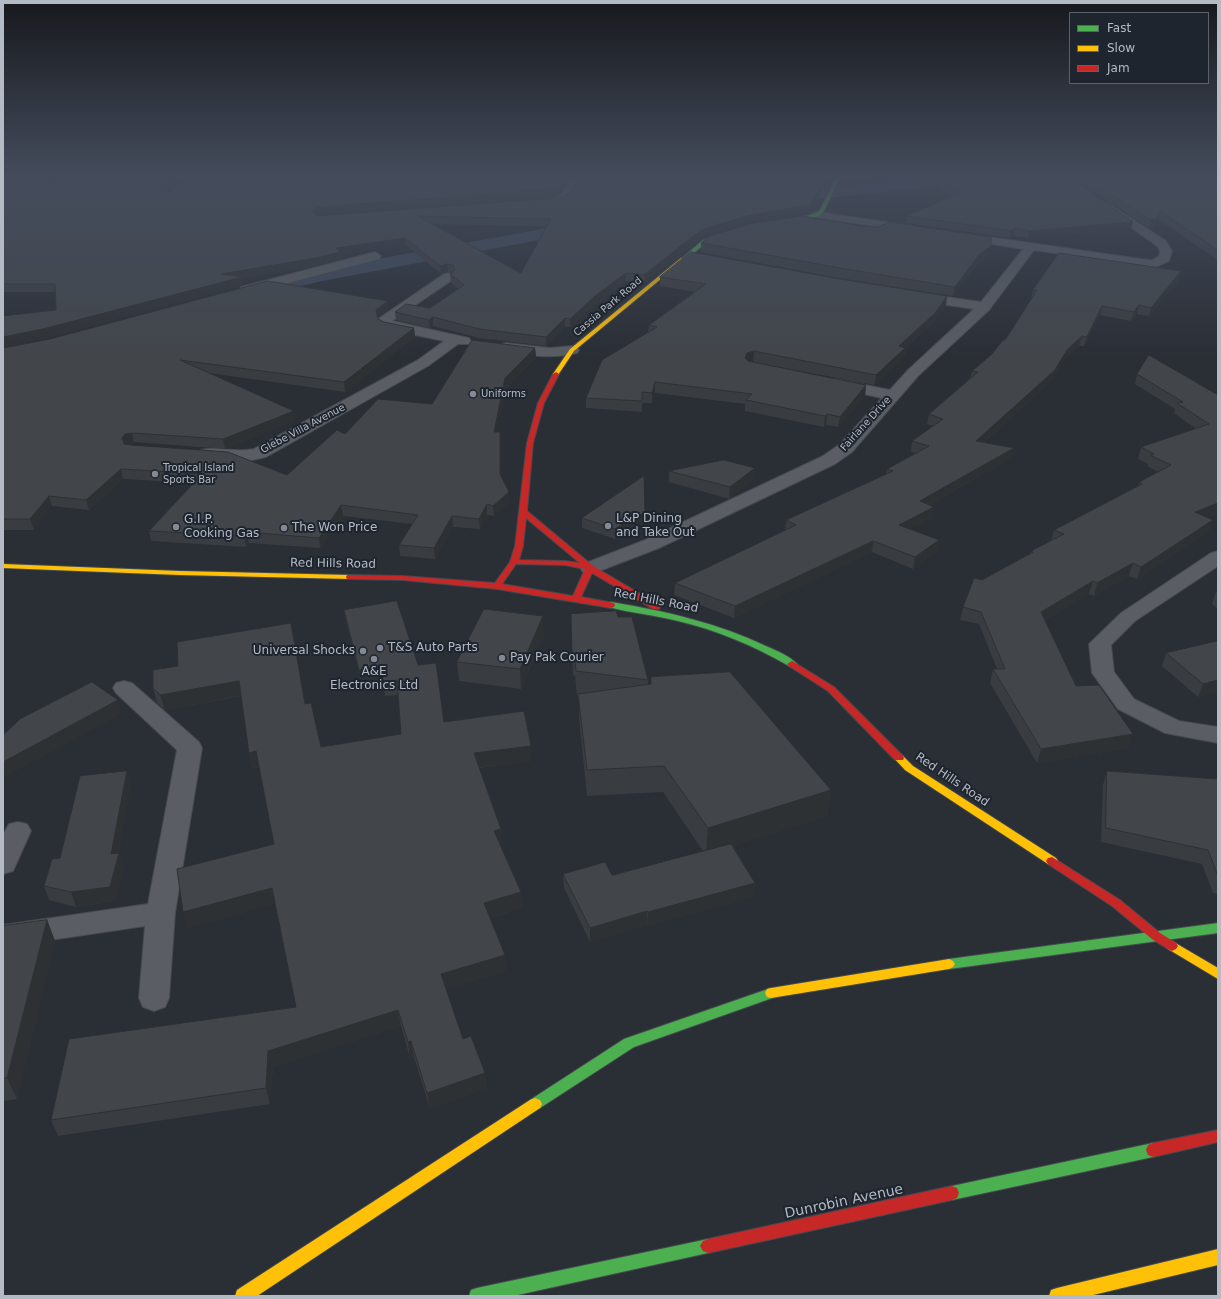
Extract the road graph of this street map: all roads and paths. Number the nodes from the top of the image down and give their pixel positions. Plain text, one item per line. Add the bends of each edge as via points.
1 (713, 239) edge
2 (979, 239) edge
3 (1154, 239) edge
4 (1031, 246) junction
5 (690, 255) junction
6 (375, 256) edge
7 (705, 258) edge
8 (448, 277) edge
9 (231, 294) edge
10 (908, 295) edge
11 (984, 307) junction
12 (455, 340) junction
13 (477, 343) edge
14 (492, 345) edge
15 (572, 350) junction
16 (824, 382) edge
17 (892, 395) junction
18 (189, 453) edge
19 (523, 512) junction
20 (1218, 557) edge
21 (514, 562) junction
22 (3, 566) edge
23 (590, 568) junction
24 (497, 586) junction
25 (576, 599) junction
26 (668, 614) junction
27 (124, 688) dead end
28 (1218, 735) edge
29 (18, 831) dead end
30 (3, 864) edge
31 (161, 913) junction
32 (1218, 928) edge
33 (3, 936) edge
34 (1156, 936) junction
35 (1218, 974) edge
36 (154, 998) dead end
37 (1218, 1136) edge
38 (1218, 1257) edge
39 (243, 1296) edge
40 (477, 1296) edge
41 (1057, 1296) edge

1 - 5 main road, Cassia Park Road via 705,241
2 - 4 street
3 - 4 street via 1166,251 1165,258 1154,264
4 - 11 street, Fairlane Drive
5 - 7 street
5 - 15 main road, Cassia Park Road
6 - 9 street
8 - 12 street via 385,319 385,323
10 - 11 street
11 - 17 street, Fairlane Drive
12 - 13 street
12 - 18 street, Glebe Villa Avenue via 423,363 260,453 243,456
14 - 15 street via 550,352
15 - 19 main road, Cassia Park Road via 541,403 530,443
16 - 17 street
17 - 23 street, Fairlane Drive via 846,448 829,460 652,544
19 - 21 main road, Cassia Park Road via 521,538
19 - 23 main road
20 - 28 street via 1128,617 1100,644 1103,673 1126,704 1173,728
21 - 23 main road via 565,562
21 - 24 main road, Cassia Park Road
22 - 24 main road, Red Hills Road via 403,578
23 - 25 main road
23 - 26 main road
24 - 25 main road, Red Hills Road
25 - 26 main road, Red Hills Road
26 - 34 main road, Red Hills Road via 703,622 772,651 831,689 910,768 1116,903
27 - 31 street via 190,748
29 - 30 street
31 - 33 street
31 - 36 street
32 - 34 main road
34 - 35 main road, Red Hills Road
34 - 39 main road via 773,992 629,1043
37 - 40 main road, Dunrobin Avenue
38 - 41 main road

